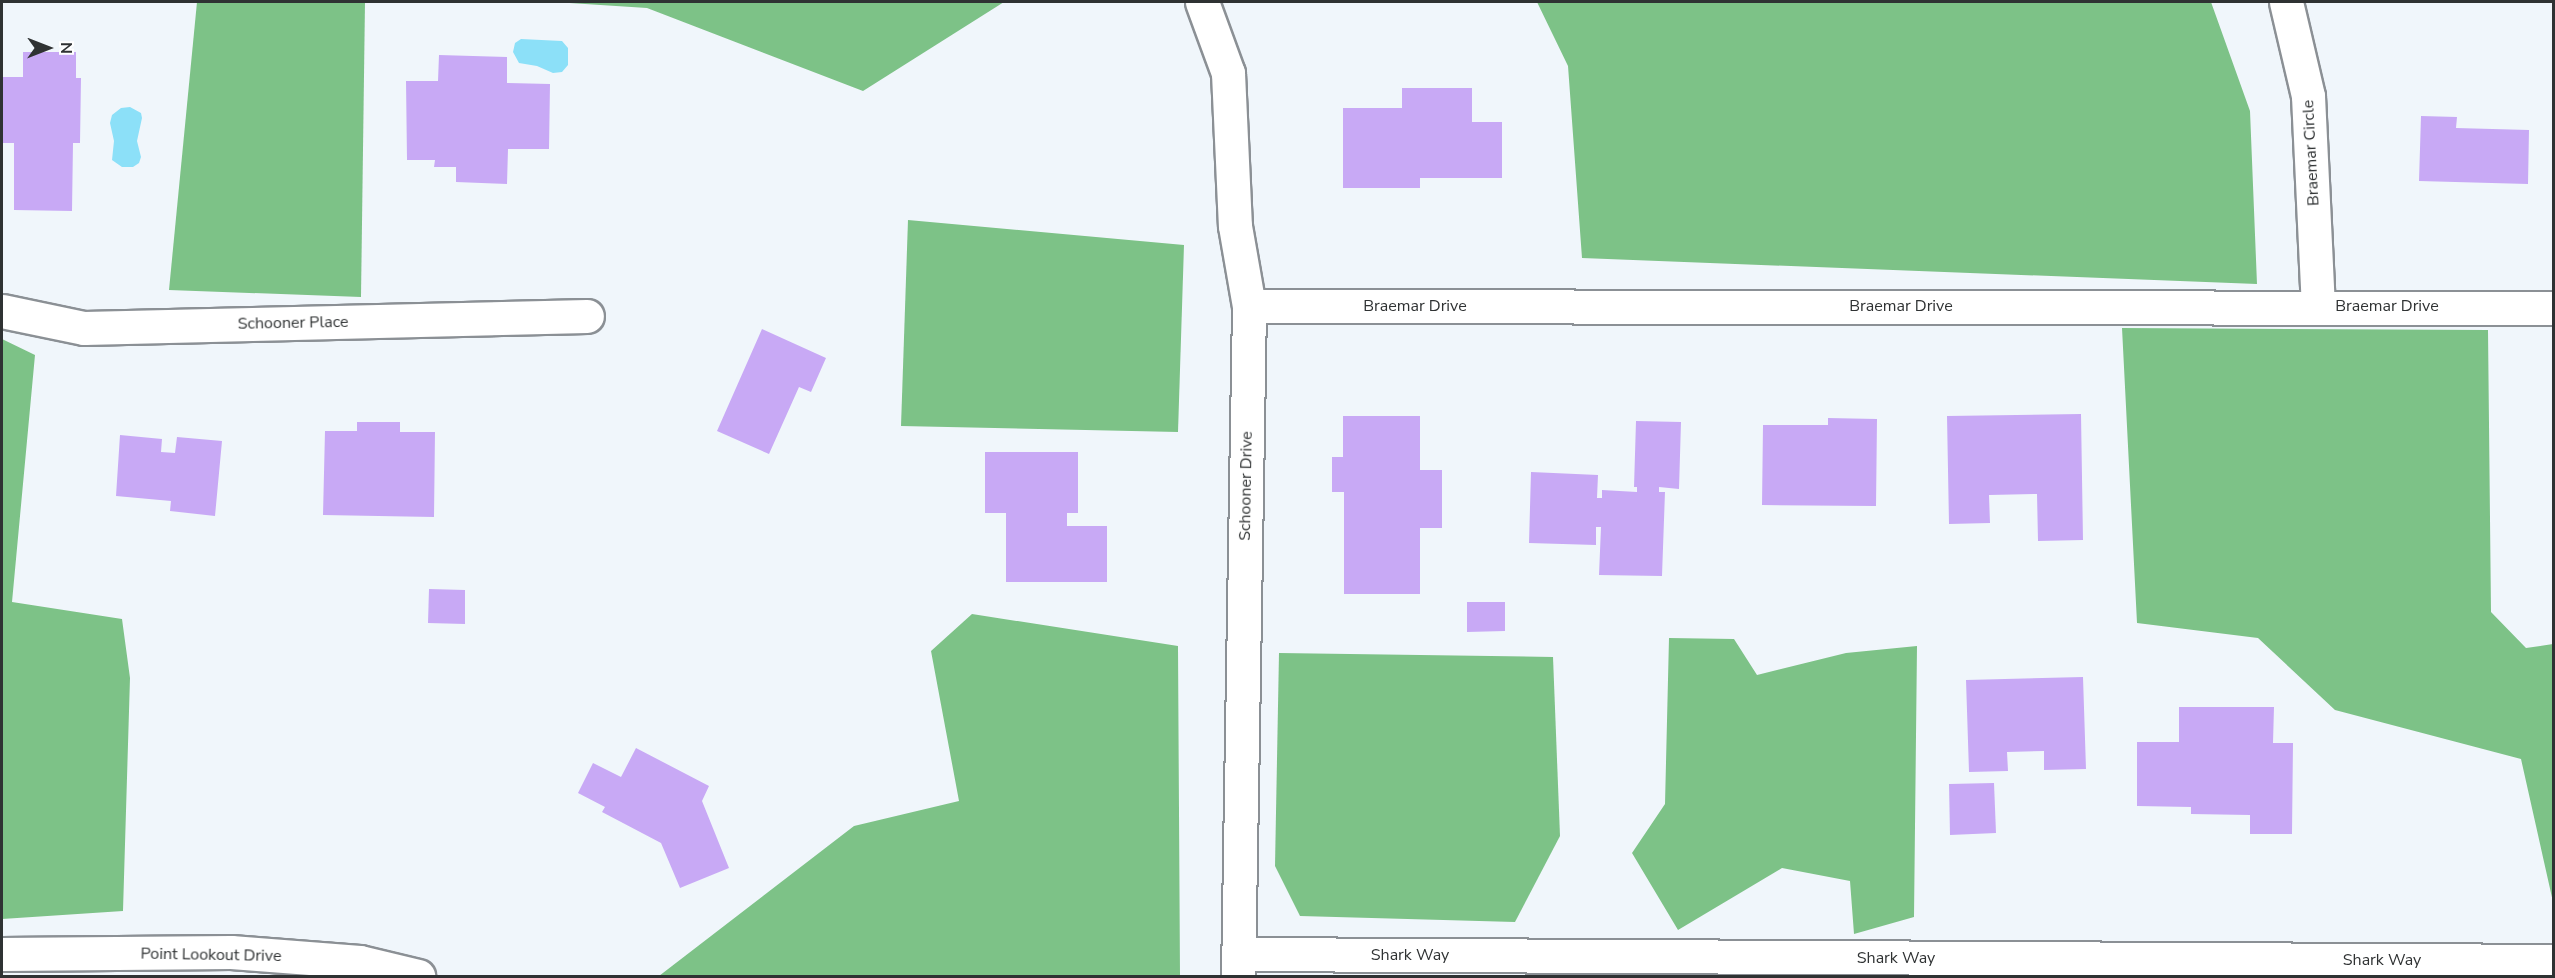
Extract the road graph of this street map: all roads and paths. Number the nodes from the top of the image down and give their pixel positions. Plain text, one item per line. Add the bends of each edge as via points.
1 (1202, 2) edge
2 (2286, 2) edge
3 (1250, 306) junction
4 (2318, 306) junction
5 (2553, 308) edge
6 (2, 312) edge
7 (587, 316) dead end
8 (2, 954) edge
9 (2553, 961) edge
10 (1238, 965) edge
11 (418, 976) edge

1 - 3 street, Schooner Drive via 1228,73 1235,226
2 - 4 street, Braemar Circle via 2308,96
3 - 4 street, Braemar Drive
3 - 10 street, Schooner Drive
4 - 5 street, Braemar Drive
6 - 7 street, Schooner Place via 84,328
8 - 11 street, Point Lookout Drive via 231,952 360,962
9 - 10 street, Shark Way

